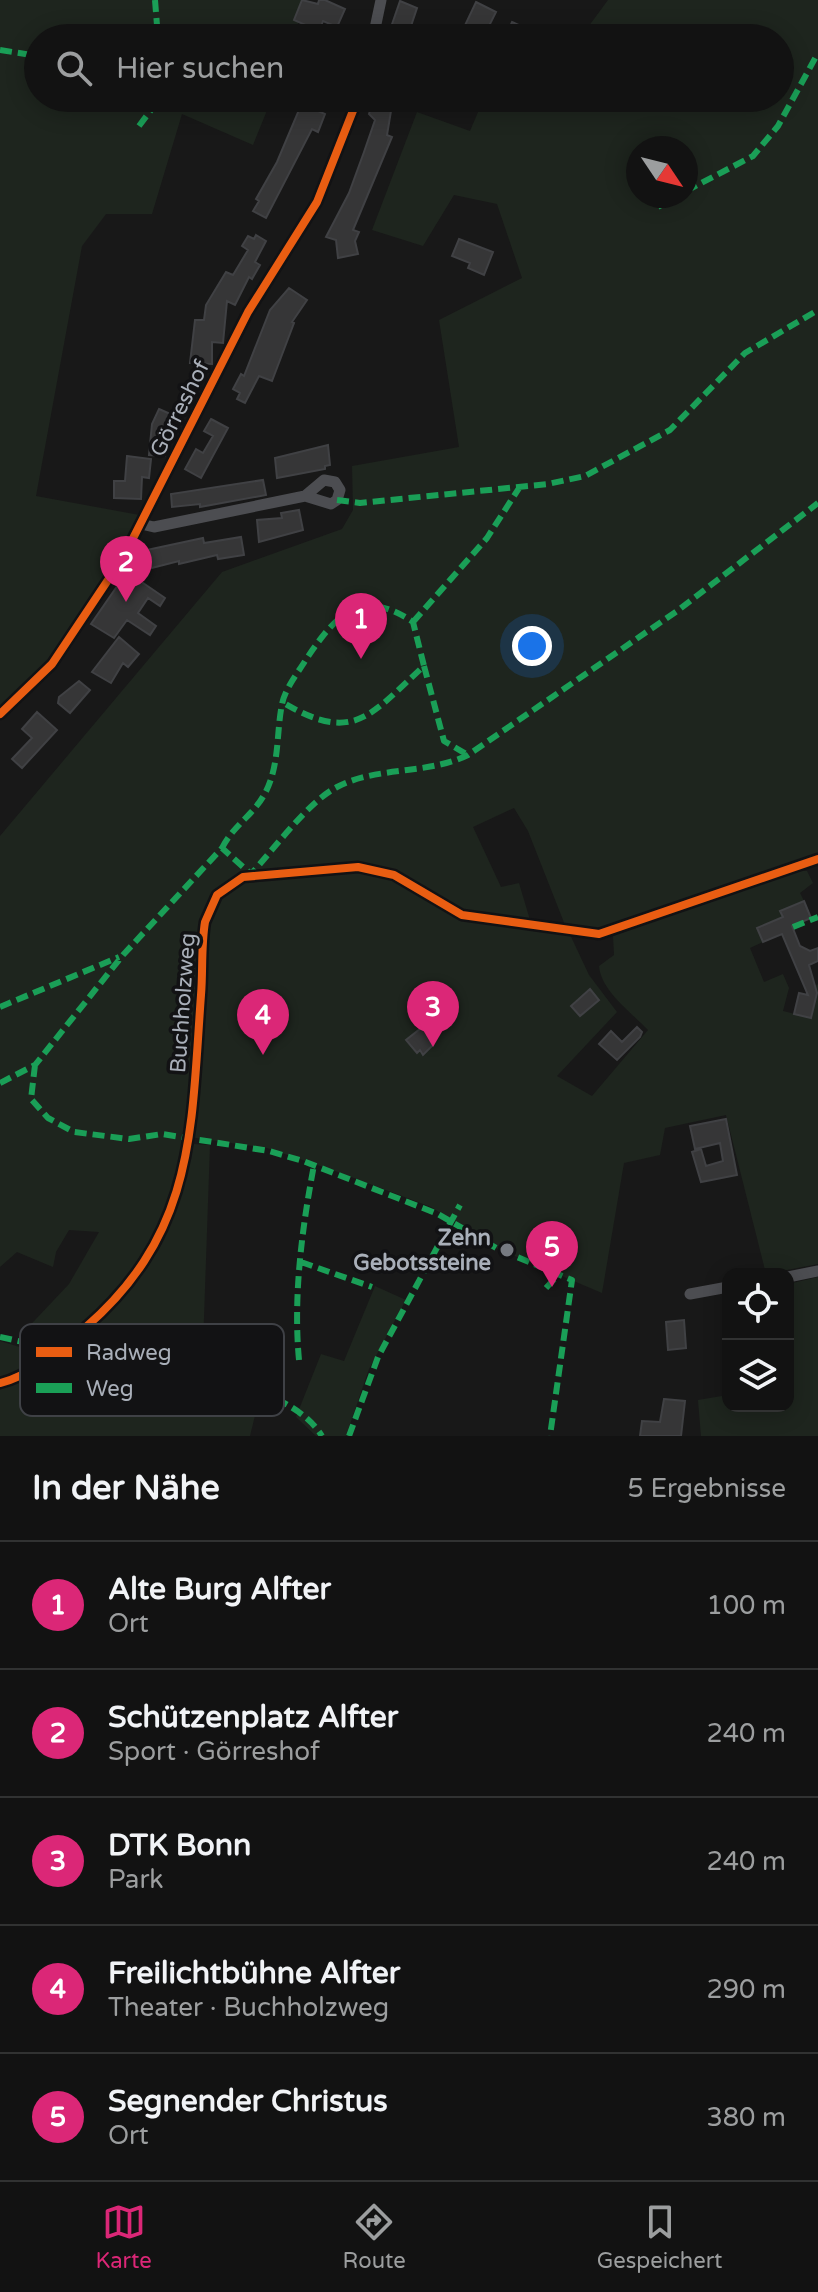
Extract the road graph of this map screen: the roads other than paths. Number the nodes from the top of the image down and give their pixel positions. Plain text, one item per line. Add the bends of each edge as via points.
1 (381, 0) edge
2 (376, 24) edge
3 (352, 112) edge
4 (305, 496) dead end
5 (141, 524) junction
6 (0, 714) edge
7 (818, 859) edge
8 (818, 1271) edge
9 (794, 1276) edge
10 (722, 1288) edge
11 (690, 1294) dead end
12 (88, 1324) edge
13 (20, 1374) edge
14 (0, 1383) edge

1 - 2 street
3 - 5 street, Görreshof via 317,202 248,312
4 - 5 street via 154,527
5 - 6 street, Görreshof via 66,645
7 - 12 street, Buchholzweg via 599,934 462,915 394,875 367,868 251,874 230,883 217,895 205,922 190,1140 154,1249 122,1292
8 - 9 street
10 - 11 street
13 - 14 street, Buchholzweg

